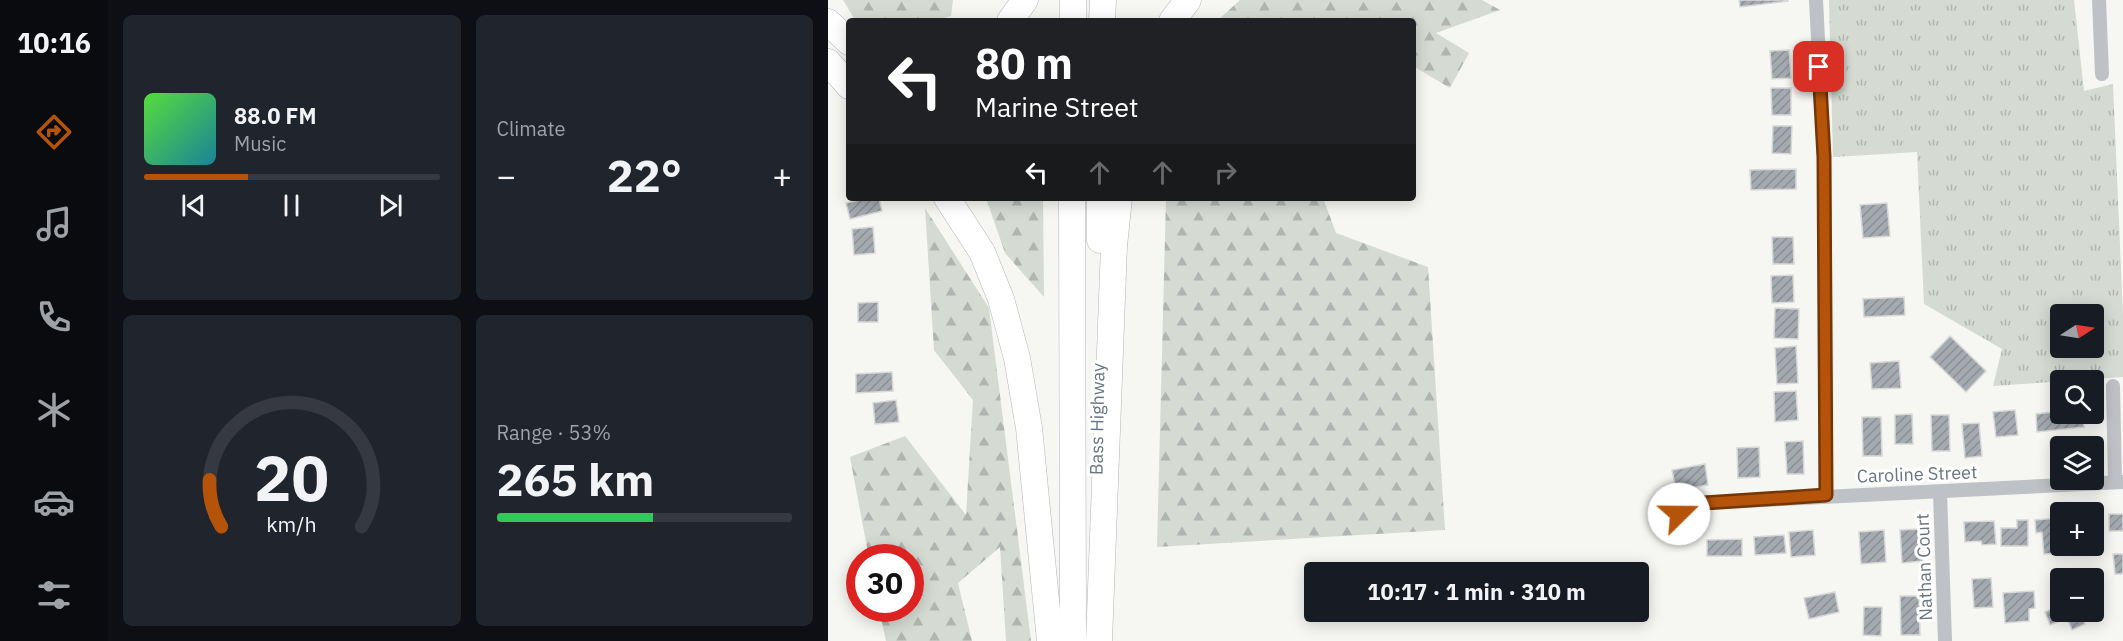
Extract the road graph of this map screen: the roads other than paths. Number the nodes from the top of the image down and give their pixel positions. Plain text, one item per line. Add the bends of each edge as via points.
1 (1025, 0) edge
2 (1073, 0) edge
3 (1103, 0) edge
4 (1188, 0) edge
5 (1816, 0) edge
6 (2099, 0) edge
7 (1013, 18) edge
8 (1073, 18) edge
9 (1102, 18) edge
10 (1174, 18) edge
11 (828, 22) edge
12 (846, 39) edge
13 (828, 62) edge
14 (2102, 74) dead end
15 (846, 83) edge
16 (949, 201) edge
17 (1072, 201) edge
18 (1100, 201) edge
19 (1119, 201) edge
20 (2112, 386) dead end
21 (2119, 482) edge
22 (1940, 492) junction
23 (1826, 495) junction
24 (1679, 514) dead end
25 (1050, 641) edge
26 (1073, 641) edge
27 (1098, 641) edge
28 (1945, 641) edge

1 - 7 highway
2 - 8 highway
3 - 9 highway
4 - 10 highway
5 - 23 street via 1824,157
6 - 14 street
11 - 12 highway
13 - 15 highway
16 - 25 highway via 982,252 1001,299 1017,358 1029,428
17 - 26 highway, Bass Highway
18 - 27 highway, Bass Highway
19 - 27 highway via 1112,279
20 - 21 street
21 - 22 street, Caroline Street
22 - 23 street, Caroline Street
22 - 28 street, Nathan Court
23 - 24 street, Caroline Street via 1704,503

